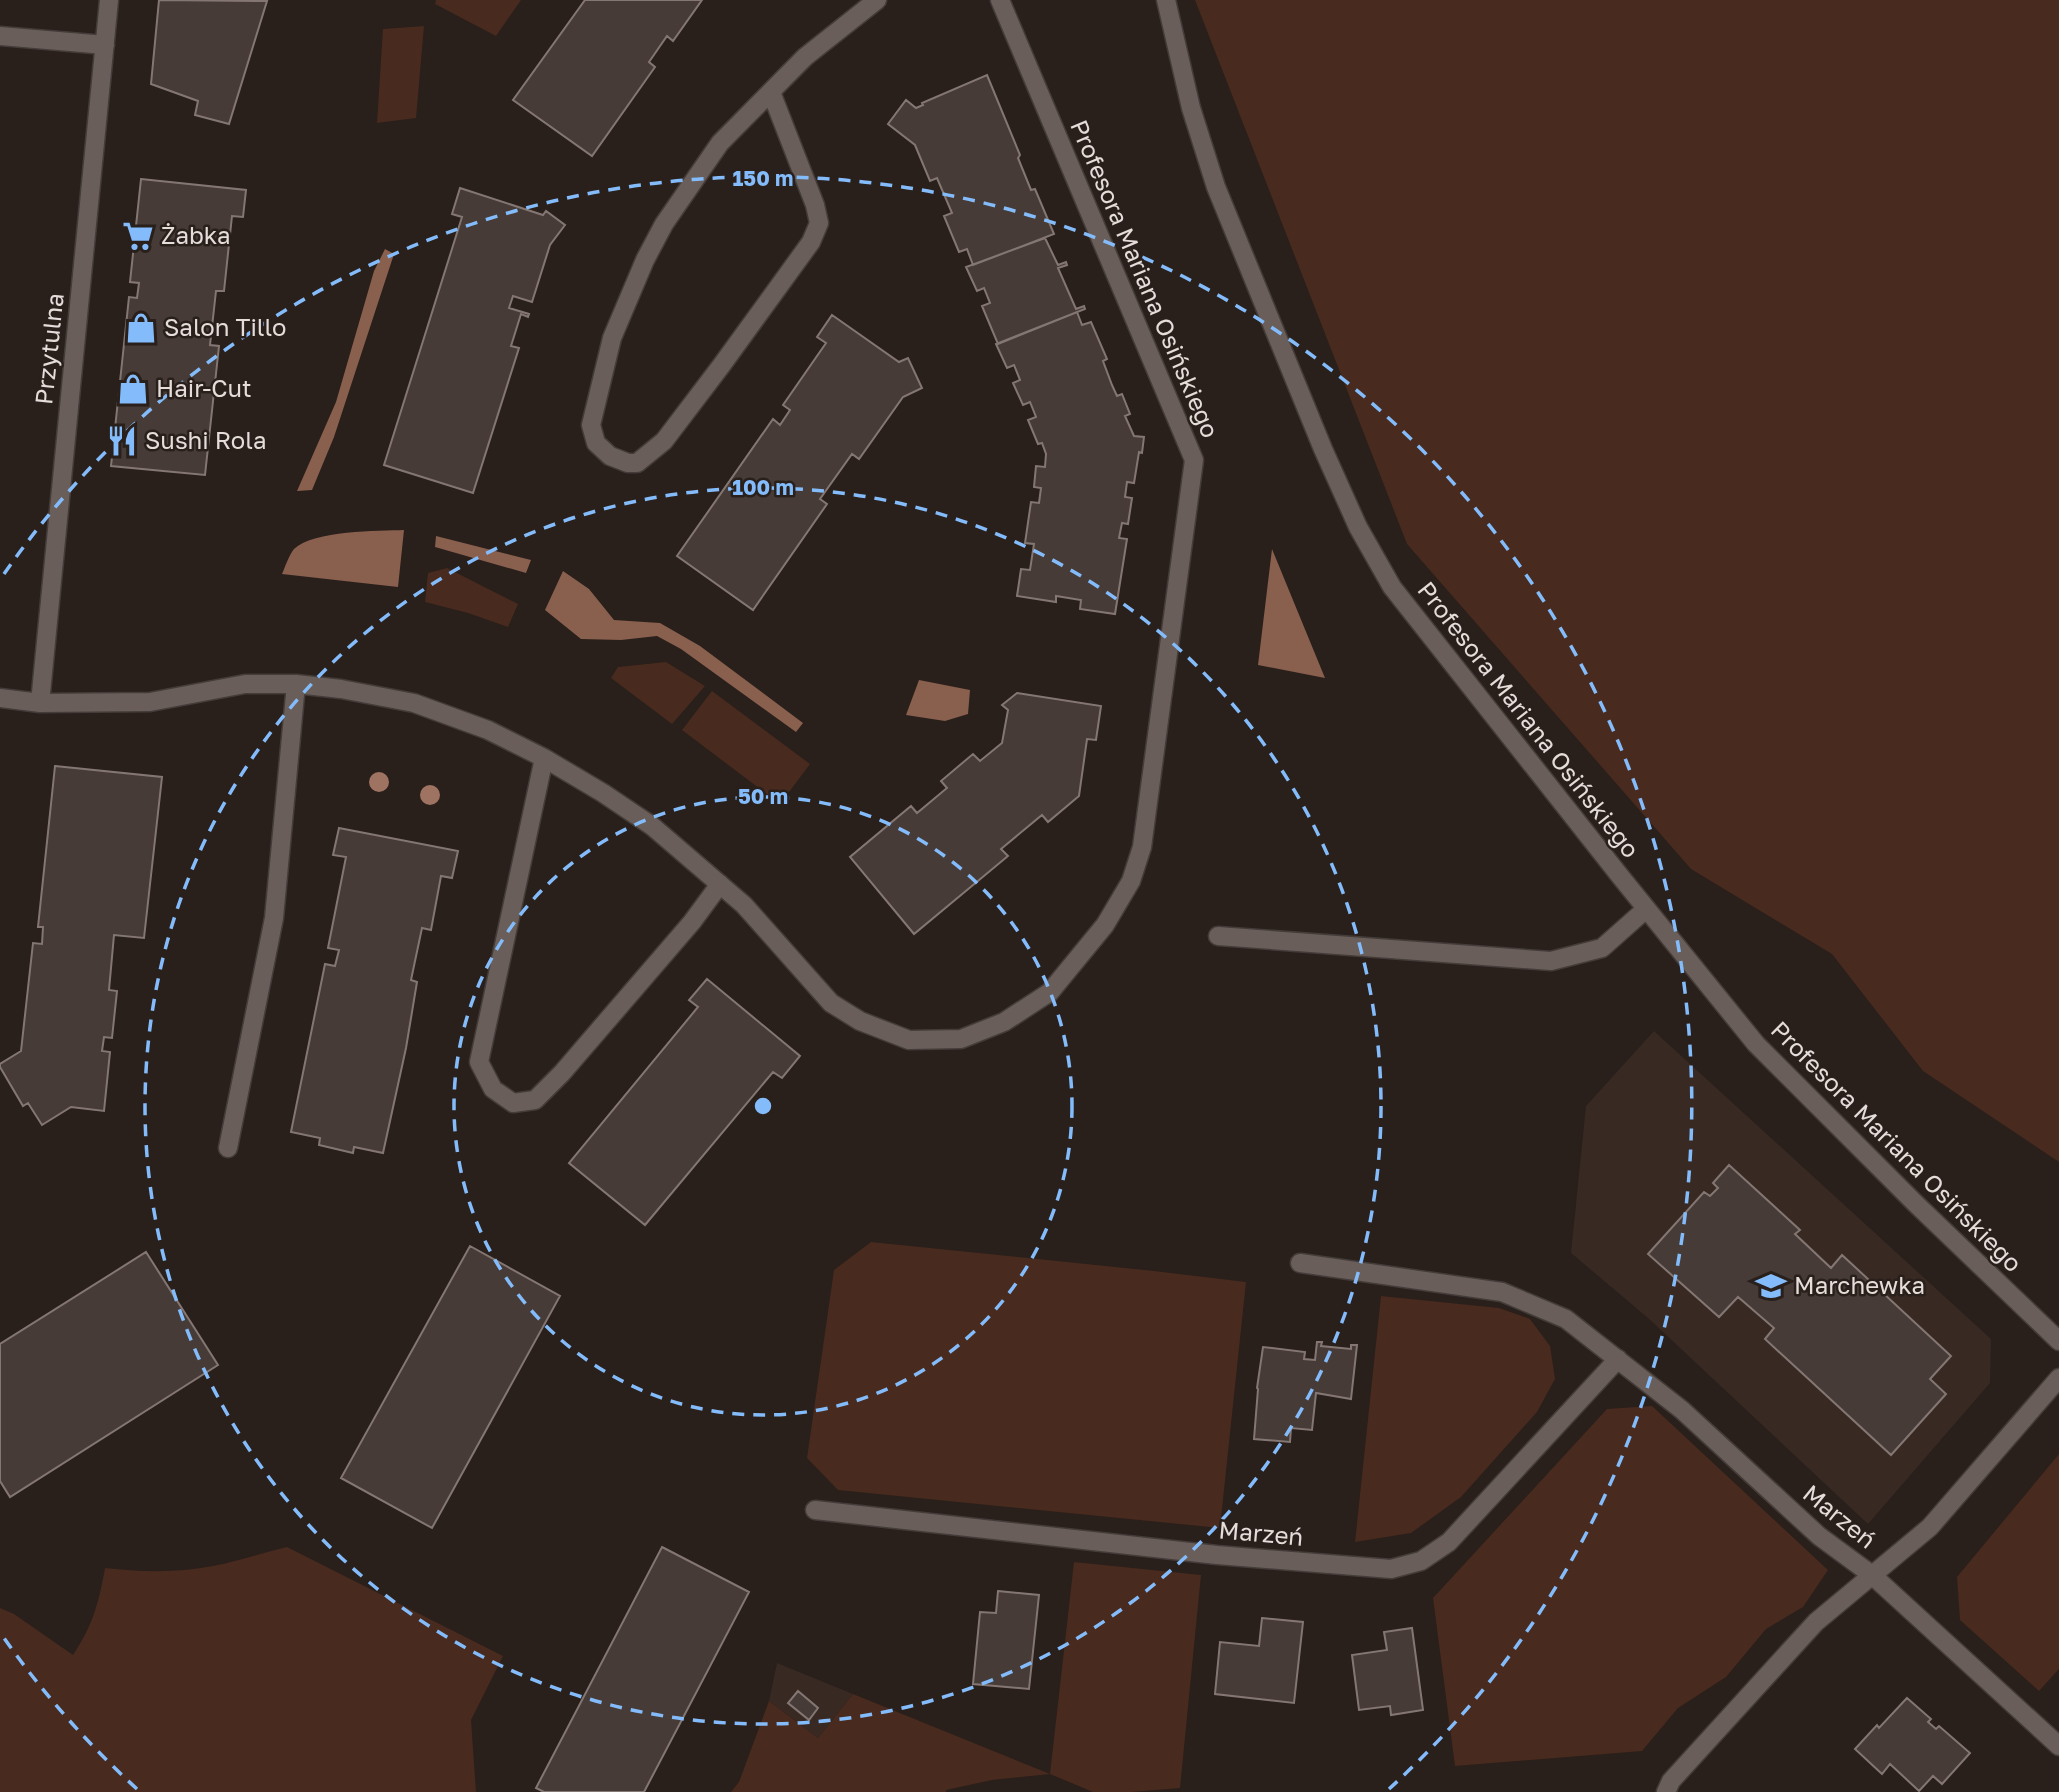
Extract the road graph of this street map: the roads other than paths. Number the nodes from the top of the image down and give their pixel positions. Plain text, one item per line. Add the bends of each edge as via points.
1 (109, 0) edge
2 (877, 0) edge
3 (1000, 0) edge
4 (1166, 0) edge
5 (0, 36) edge
6 (105, 45) junction
7 (771, 92) junction
8 (296, 684) junction
9 (0, 698) edge
10 (40, 703) junction
11 (544, 758) junction
12 (720, 884) junction
13 (1646, 909) junction
14 (1218, 936) dead end
15 (228, 1149) dead end
16 (1300, 1263) dead end
17 (2059, 1341) edge
18 (1618, 1359) junction
19 (2059, 1378) edge
20 (815, 1510) dead end
21 (1872, 1575) junction
22 (2059, 1746) edge
23 (1666, 1792) edge

1 - 6 street, Przytulna
2 - 7 street
3 - 12 street, Profesora Mariana Osińskiego via 1194,460 1142,847 1131,881 1105,925 1050,992 1004,1022 961,1039 909,1040 860,1021 831,1003
4 - 13 street, Profesora Mariana Osińskiego via 1191,108 1216,187 1358,527 1392,587
5 - 6 street
6 - 10 street, Przytulna
7 - 7 street via 720,143 645,260 612,338 591,425 596,443 610,456 637,463 664,441 811,242 819,223 815,205
8 - 10 street, Profesora Mariana Osińskiego via 245,684 150,702
8 - 11 street, Profesora Mariana Osińskiego via 414,703 488,730
8 - 15 street via 274,918
9 - 10 street, Profesora Mariana Osińskiego
11 - 12 street, Profesora Mariana Osińskiego via 653,826
11 - 12 street via 479,1062 493,1089 513,1103 535,1100
13 - 14 street via 1602,948 1551,961
13 - 17 street, Profesora Mariana Osińskiego via 1756,1044
16 - 18 street, Marzeń via 1502,1292 1566,1319
18 - 20 street, Marzeń via 1450,1542 1421,1561 1391,1569 1217,1555
18 - 21 street, Marzeń via 1682,1410 1819,1536
19 - 21 street via 1930,1527
21 - 22 street, Marzeń
21 - 23 street via 1816,1622 1671,1781

